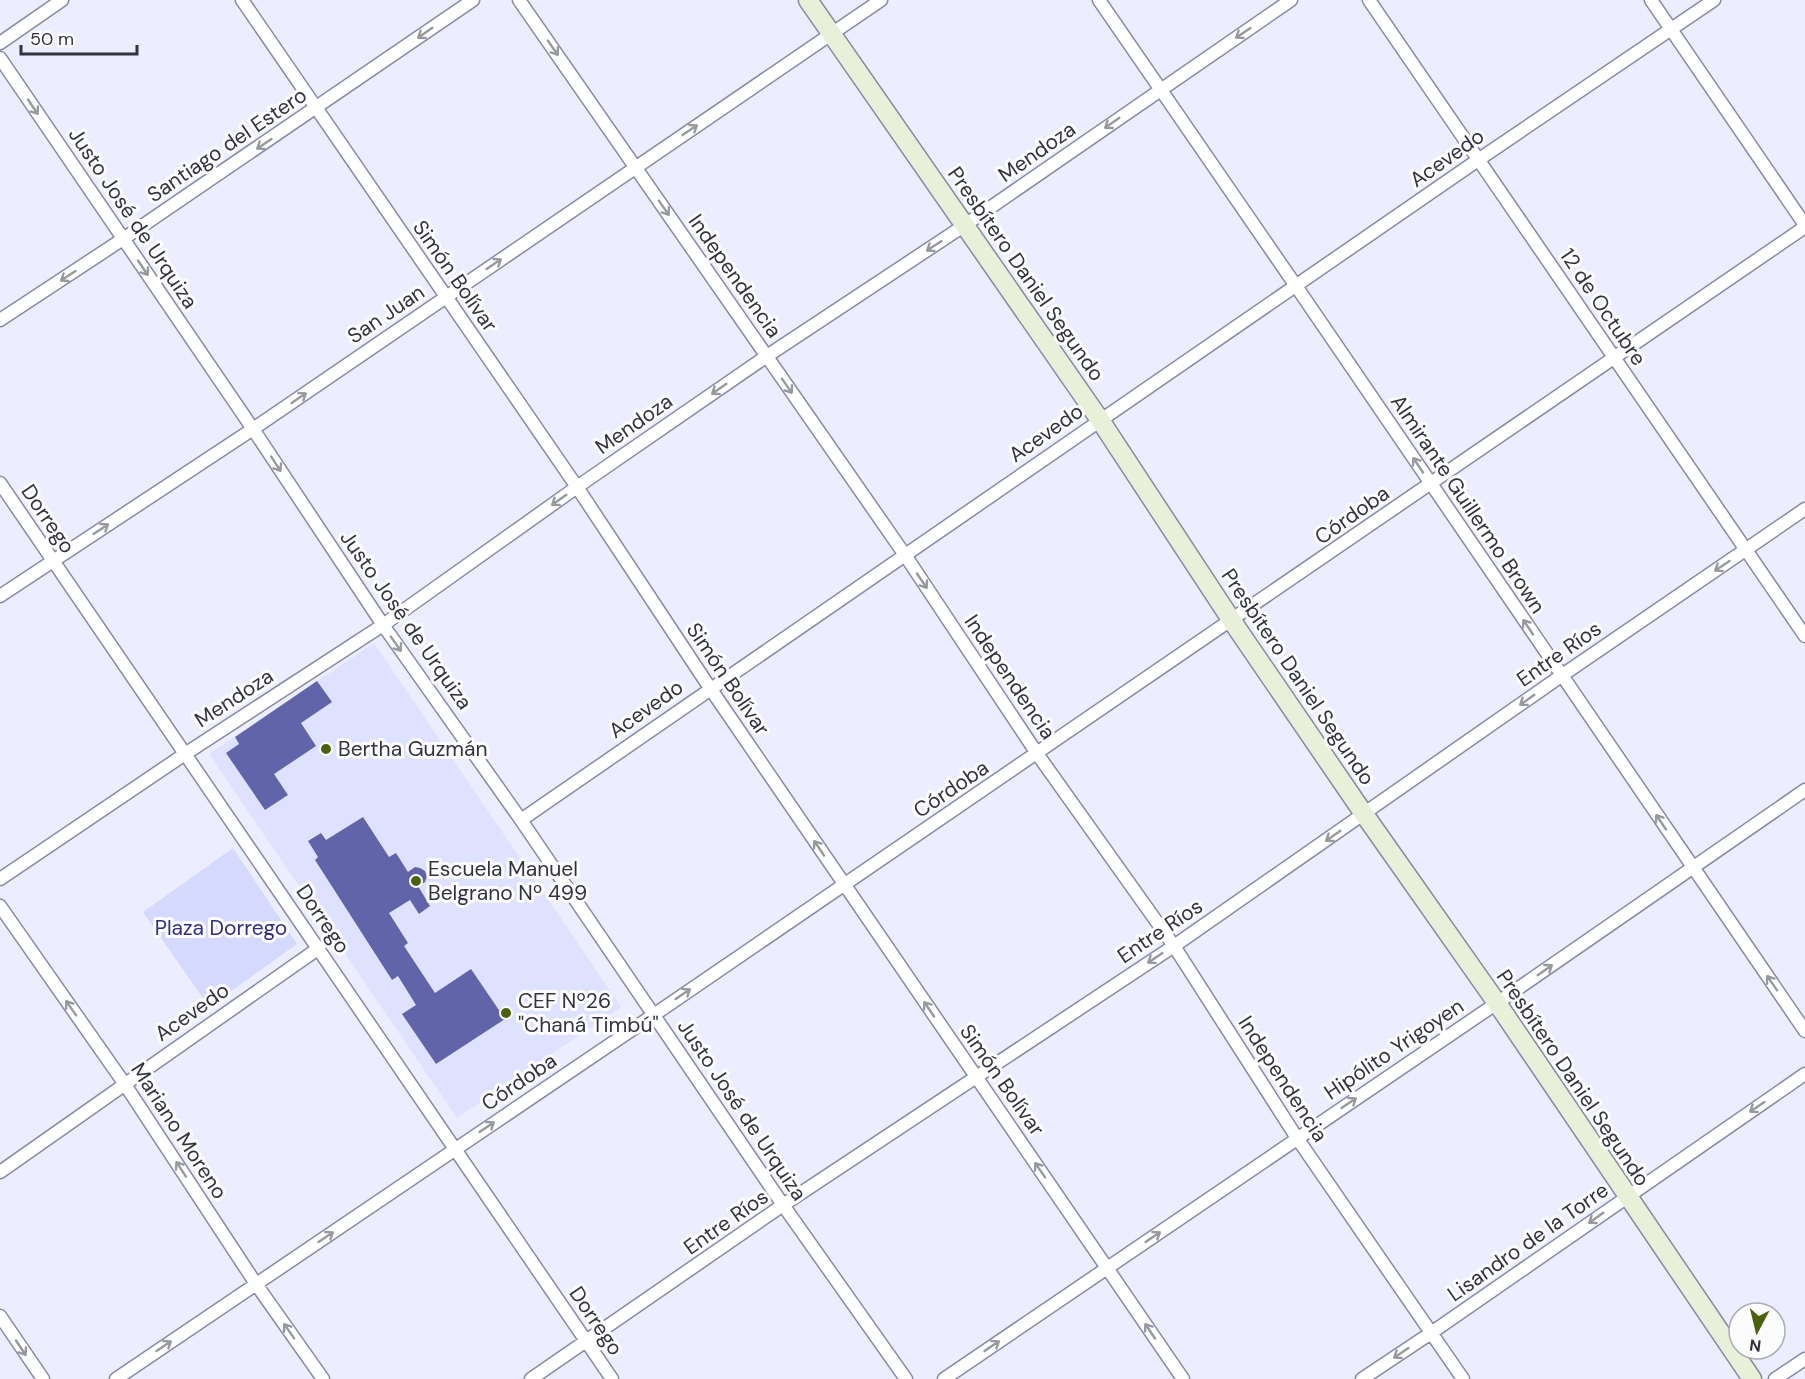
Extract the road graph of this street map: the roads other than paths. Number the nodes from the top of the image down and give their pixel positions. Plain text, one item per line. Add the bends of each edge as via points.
1 (62, 0) edge
2 (242, 0) edge
3 (473, 0) edge
4 (519, 0) edge
5 (808, 0) edge
6 (881, 0) edge
7 (1099, 0) edge
8 (1291, 0) edge
9 (1369, 0) edge
10 (1651, 0) edge
11 (1714, 0) edge
12 (1671, 29) junction
13 (831, 34) junction
14 (0, 43) edge
15 (0, 58) edge
16 (1160, 90) junction
17 (315, 109) junction
18 (1478, 160) junction
19 (636, 167) junction
20 (965, 225) junction
21 (1805, 226) edge
22 (123, 239) junction
23 (1296, 286) junction
24 (446, 297) junction
25 (0, 320) edge
26 (767, 356) junction
27 (1614, 359) junction
28 (1100, 420) junction
29 (253, 429) junction
30 (0, 483) edge
31 (1431, 484) junction
32 (577, 487) junction
33 (1805, 508) edge
34 (1745, 550) junction
35 (904, 555) junction
36 (52, 560) junction
37 (0, 596) edge
38 (1232, 621) junction
39 (382, 625) junction
40 (1805, 636) edge
41 (1561, 676) junction
42 (710, 688) junction
43 (185, 754) junction
44 (1038, 754) junction
45 (1805, 790) edge
46 (1364, 814) junction
47 (521, 820) junction
48 (1692, 868) junction
49 (0, 879) edge
50 (844, 884) junction
51 (0, 906) edge
52 (1174, 946) junction
53 (319, 948) junction
54 (1497, 1003) junction
55 (654, 1014) junction
56 (1805, 1031) edge
57 (1805, 1074) edge
58 (976, 1078) junction
59 (124, 1083) junction
60 (1298, 1138) junction
61 (455, 1149) junction
62 (0, 1172) edge
63 (1627, 1197) junction
64 (783, 1205) junction
65 (1108, 1268) junction
66 (256, 1284) junction
67 (0, 1316) edge
68 (1431, 1333) junction
69 (587, 1342) junction
70 (1805, 1359) edge
71 (43, 1379) edge
72 (116, 1379) edge
73 (323, 1379) edge
74 (531, 1379) edge
75 (612, 1379) edge
76 (906, 1379) edge
77 (944, 1379) edge
78 (1183, 1379) edge
79 (1362, 1379) edge
80 (1462, 1379) edge
81 (1752, 1379) edge
82 (1775, 1379) edge

1 - 14 street
2 - 17 street, Simón Bolívar
3 -> 17 street, Santiago del Estero
4 -> 19 street, Independencia
5 - 13 main road, Presbítero Daniel Segundo
6 - 13 street, San Juan
7 - 16 street, Almirante Guillermo Brown
8 -> 16 street, Mendoza
9 - 18 street, 12 de Octubre
10 - 12 street
11 - 12 street, Acevedo
12 - 18 street, Acevedo
12 - 21 street
19 -> 13 street, San Juan
13 - 20 main road, Presbítero Daniel Segundo
15 -> 22 street, Justo José de Urquiza
16 -> 20 street, Mendoza
16 - 23 street, Almirante Guillermo Brown
17 -> 22 street, Santiago del Estero
17 - 24 street, Simón Bolívar
18 - 23 street, Acevedo
18 - 27 street, 12 de Octubre
24 -> 19 street, San Juan
19 -> 26 street, Independencia
20 -> 26 street, Mendoza
20 - 28 main road, Presbítero Daniel Segundo
21 - 27 street, Córdoba
22 -> 25 street, Santiago del Estero
22 -> 29 street, Justo José de Urquiza
23 - 28 street, Acevedo
31 -> 23 street, Almirante Guillermo Brown
29 -> 24 street, San Juan
24 - 32 street, Simón Bolívar
26 -> 32 street, Mendoza
26 -> 35 street, Independencia
27 - 31 street, Córdoba
27 - 34 street, 12 de Octubre
28 - 35 street, Acevedo
28 - 38 main road, Presbítero Daniel Segundo
36 -> 29 street, San Juan
29 -> 39 street, Justo José de Urquiza
30 - 36 street, Dorrego
31 - 38 street, Córdoba
41 -> 31 street, Almirante Guillermo Brown
32 -> 39 street, Mendoza
32 - 42 street, Simón Bolívar
33 - 34 street, Entre Ríos
34 - 40 street, 12 de Octubre
34 -> 41 street, Entre Ríos
35 - 42 street, Acevedo
35 -> 44 street, Independencia
36 - 37 street, San Juan
36 - 43 street, Dorrego
38 - 44 street, Córdoba
38 - 46 main road, Presbítero Daniel Segundo
39 - 43 street, Mendoza
39 -> 47 street, Justo José de Urquiza
41 -> 46 street, Entre Ríos
48 -> 41 street, Almirante Guillermo Brown
42 - 47 street, Acevedo
50 -> 42 street, Simón Bolívar
43 - 49 street, Mendoza
43 - 53 street, Dorrego
44 - 50 street, Córdoba
44 - 52 street, Independencia
45 - 48 street, Hipólito Yrigoyen
46 -> 52 street, Entre Ríos
46 - 54 main road, Presbítero Daniel Segundo
47 - 55 street, Justo José de Urquiza
54 -> 48 street, Hipólito Yrigoyen
56 -> 48 street, Almirante Guillermo Brown
55 -> 50 street, Córdoba
58 -> 50 street, Simón Bolívar
59 -> 51 street, Mariano Moreno
52 -> 58 street, Entre Ríos
52 - 60 street, Independencia
53 - 59 street, Acevedo
53 - 61 street, Dorrego
60 -> 54 street, Hipólito Yrigoyen
54 - 63 main road, Presbítero Daniel Segundo
61 -> 55 street, Córdoba
55 - 64 street, Justo José de Urquiza
57 -> 63 street, Lisandro de la Torre
58 - 64 street, Entre Ríos
65 -> 58 street, Simón Bolívar
59 - 62 street, Acevedo
66 -> 59 street, Mariano Moreno
65 -> 60 street, Hipólito Yrigoyen
60 - 68 street, Independencia
66 -> 61 street, Córdoba
61 - 69 street, Dorrego
63 -> 68 street, Lisandro de la Torre
63 - 81 main road, Presbítero Daniel Segundo
64 - 69 street, Entre Ríos
64 - 76 street, Justo José de Urquiza
77 -> 65 street, Hipólito Yrigoyen
78 -> 65 street, Simón Bolívar
72 -> 66 street, Córdoba
73 -> 66 street, Mariano Moreno
67 -> 71 street
68 -> 79 street, Lisandro de la Torre
68 - 80 street, Independencia
69 - 74 street, Entre Ríos
69 - 75 street, Dorrego
70 - 82 street

